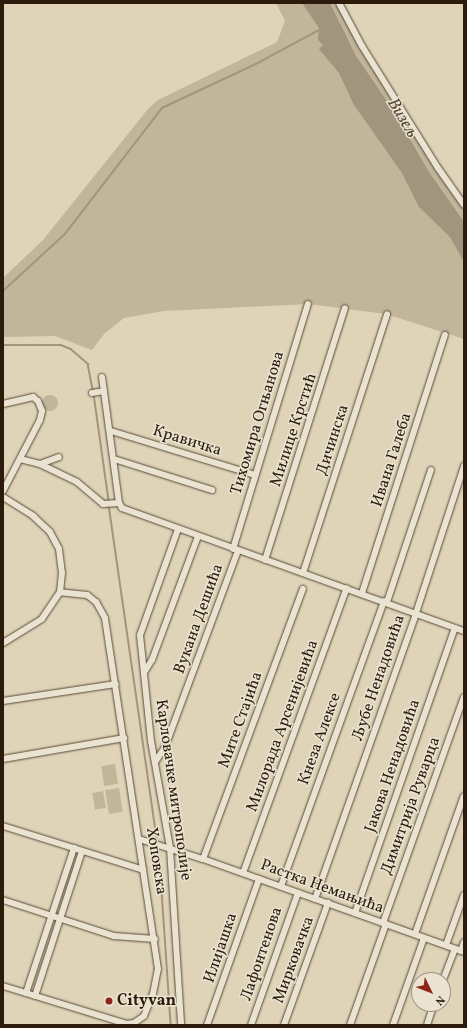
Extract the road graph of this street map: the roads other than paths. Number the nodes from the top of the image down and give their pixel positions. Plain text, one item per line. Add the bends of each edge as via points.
1 (339, 3) edge
2 (464, 205) edge
3 (308, 304) dead end
4 (345, 308) dead end
5 (386, 314) dead end
6 (446, 335) dead end
7 (102, 377) dead end
8 (104, 391) junction
9 (94, 393) dead end
10 (3, 404) edge
11 (111, 431) junction
12 (59, 457) dead end
13 (20, 459) junction
14 (114, 459) junction
15 (40, 464) junction
16 (464, 466) edge
17 (431, 470) dead end
18 (256, 476) junction
19 (212, 490) dead end
20 (3, 491) edge
21 (3, 497) edge
22 (118, 505) junction
23 (178, 529) junction
24 (198, 536) junction
25 (235, 550) junction
26 (265, 560) junction
27 (303, 573) junction
28 (347, 588) junction
29 (302, 589) dead end
30 (60, 592) junction
31 (362, 593) junction
32 (385, 602) junction
33 (416, 613) junction
34 (455, 628) junction
35 (463, 629) edge
36 (3, 644) edge
37 (145, 671) junction
38 (116, 684) junction
39 (464, 697) edge
40 (3, 701) edge
41 (124, 738) junction
42 (3, 758) edge
43 (155, 762) junction
44 (464, 796) edge
45 (3, 826) edge
46 (142, 840) junction
47 (74, 848) junction
48 (170, 848) junction
49 (82, 851) junction
50 (203, 859) junction
51 (143, 870) junction
52 (242, 873) junction
53 (259, 879) junction
54 (281, 886) junction
55 (298, 892) junction
56 (464, 894) edge
57 (315, 899) junction
58 (3, 900) edge
59 (328, 903) junction
60 (355, 913) junction
61 (52, 916) junction
62 (60, 919) junction
63 (385, 924) junction
64 (414, 934) junction
65 (424, 938) junction
66 (155, 940) junction
67 (464, 942) edge
68 (446, 945) junction
69 (460, 950) edge
70 (448, 972) edge
71 (3, 986) edge
72 (26, 993) junction
73 (35, 996) junction
74 (431, 1012) edge
75 (181, 1025) edge
76 (207, 1025) edge
77 (251, 1025) edge
78 (284, 1025) edge
79 (350, 1025) edge
80 (393, 1025) edge
81 (427, 1025) edge

1 - 2 street via 362,46
3 - 18 street, Тихомира Огњанова
4 - 26 street, Милице Крстић
5 - 27 street, Дичинска
6 - 31 street, Ивана Галеба
7 - 8 street
8 - 9 street
8 - 11 street
10 - 13 street via 33,397 42,408 40,420
11 - 14 street
11 - 18 street, Кравичка
12 - 15 street
13 - 15 street
13 - 20 street
14 - 19 street
14 - 22 street
15 - 22 street via 77,482 106,505
16 - 33 street, Љубе Ненадовића
17 - 32 street
18 - 25 street, Тихомира Огњанова
21 - 30 street via 33,516 50,532 61,557
22 - 23 street
23 - 24 street
23 - 37 street, Карловачке митрополије via 140,631
24 - 25 street
24 - 37 street via 152,660
25 - 26 street
25 - 43 street, Вукана Дешића via 165,747
26 - 27 street
27 - 28 street
28 - 31 street
28 - 52 street, Милорада Арсенијевића
29 - 50 street, Мите Стајића
30 - 36 street via 42,619
30 - 38 street, Хоповска via 84,594 98,605 105,618
31 - 32 street
32 - 33 street
32 - 54 street, Кнеза Алексе
33 - 34 street
33 - 57 street, Љубе Ненадовића
34 - 35 street
34 - 60 street, Јакова Ненадовића
37 - 43 street, Карловачке митрополије
38 - 40 street
38 - 41 street, Хоповска
39 - 63 street, Димитрија Руварца
41 - 42 street
41 - 46 street, Хоповска
43 - 48 street, Карловачке митрополије
44 - 64 street
45 - 47 street
46 - 48 street, Растка Немањића
46 - 51 street, Хоповска
47 - 49 street
47 - 61 street
48 - 50 street, Растка Немањића
48 - 75 street, Карловачке митрополије
49 - 51 street
49 - 62 street
50 - 52 street, Растка Немањића
51 - 66 street, Хоповска
52 - 53 street, Растка Немањића
53 - 54 street, Растка Немањића
53 - 76 street, Илијашка
54 - 55 street, Растка Немањића
55 - 57 street, Растка Немањића
55 - 77 street, Лафонтенова
56 - 68 street
57 - 59 street, Растка Немањића
58 - 61 street
59 - 60 street, Растка Немањића
59 - 78 street, Мирковачка
60 - 63 street, Растка Немањића
61 - 62 street
61 - 72 street
62 - 66 street via 125,938
62 - 73 street
63 - 64 street, Растка Немањића
63 - 79 street, Димитрија Руварца
64 - 65 street, Растка Немањића
65 - 68 street, Растка Немањића
65 - 80 street
66 - 73 street, Хоповска via 158,970 153,994 144,1016 134,1024 120,1023
67 - 69 street
68 - 69 street, Растка Немањића
69 - 70 street
71 - 72 street, Хоповска
72 - 73 street, Хоповска
74 - 81 street

